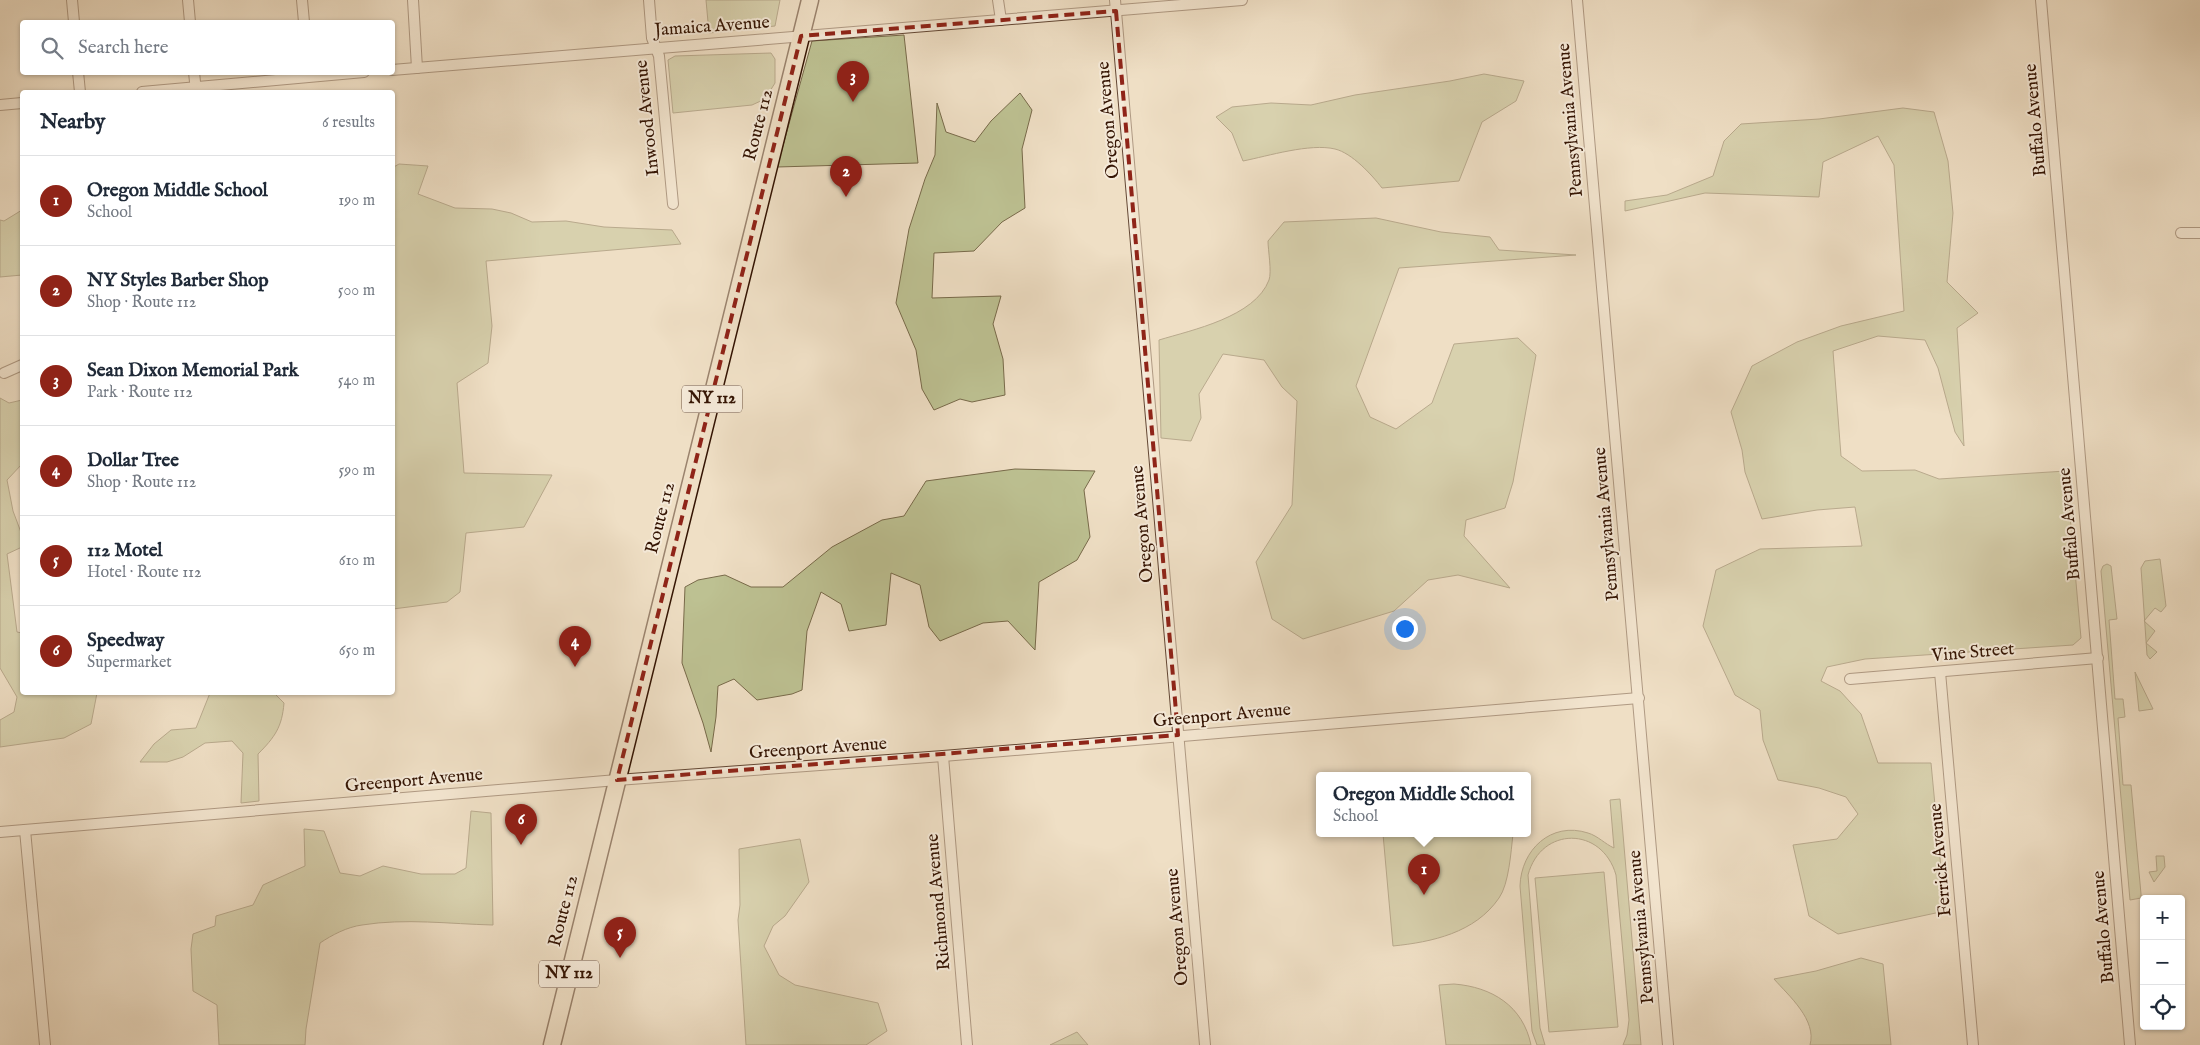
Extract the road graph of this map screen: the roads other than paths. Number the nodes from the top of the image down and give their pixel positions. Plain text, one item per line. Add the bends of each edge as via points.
1 (72, 0) edge
2 (188, 0) edge
3 (302, 0) edge
4 (413, 0) edge
5 (649, 0) edge
6 (810, 0) edge
7 (998, 0) edge
8 (1242, 0) edge
9 (1577, 0) edge
10 (2041, 0) edge
11 (1217, 1) edge
12 (1115, 5) edge
13 (74, 20) edge
14 (190, 20) edge
15 (304, 20) edge
16 (1000, 20) junction
17 (801, 36) junction
18 (656, 47) junction
19 (417, 68) junction
20 (395, 70) edge
21 (78, 75) edge
22 (194, 75) edge
23 (308, 75) edge
24 (80, 90) edge
25 (196, 90) edge
26 (20, 103) edge
27 (0, 105) edge
28 (673, 204) dead end
29 (2180, 233) dead end
30 (2200, 233) edge
31 (20, 366) edge
32 (4, 372) dead end
33 (2098, 658) junction
34 (1940, 672) junction
35 (1850, 679) dead end
36 (1639, 698) junction
37 (1178, 735) junction
38 (942, 756) junction
39 (617, 780) junction
40 (25, 830) junction
41 (0, 832) edge
42 (45, 1045) edge
43 (552, 1045) edge
44 (967, 1045) edge
45 (1205, 1045) edge
46 (1668, 1045) edge
47 (1973, 1045) edge
48 (2130, 1045) edge

1 - 13 street
2 - 14 street
3 - 15 street
4 - 19 street
5 - 18 street, Inwood Avenue via 652,38
6 - 17 main road, Route 112 / NY 112
7 - 16 street
8 - 11 street, Jamaica Avenue
9 - 36 street, Pennsylvania Avenue
10 - 33 street, Buffalo Avenue
11 - 12 street, Jamaica Avenue
12 - 16 street, Jamaica Avenue
12 - 37 street, Oregon Avenue
16 - 17 street, Jamaica Avenue
17 - 18 street, Jamaica Avenue
17 - 39 main road, Route 112 / NY 112
18 - 19 street, Jamaica Avenue
18 - 28 street, Inwood Avenue
19 - 20 street, Jamaica Avenue
21 - 24 street
22 - 25 street
23 - 25 street
26 - 27 street
29 - 30 street
31 - 32 street
33 - 34 street, Vine Street
33 - 48 street, Buffalo Avenue
34 - 35 street, Vine Street
34 - 47 street, Ferrick Avenue
36 - 37 street, Greenport Avenue
36 - 46 street, Pennsylvania Avenue
37 - 38 street, Greenport Avenue
37 - 45 street, Oregon Avenue
38 - 39 street, Greenport Avenue
38 - 44 street, Richmond Avenue
39 - 40 street, Greenport Avenue
39 - 43 main road, Route 112 / NY 112
40 - 41 street, Greenport Avenue
40 - 42 street

